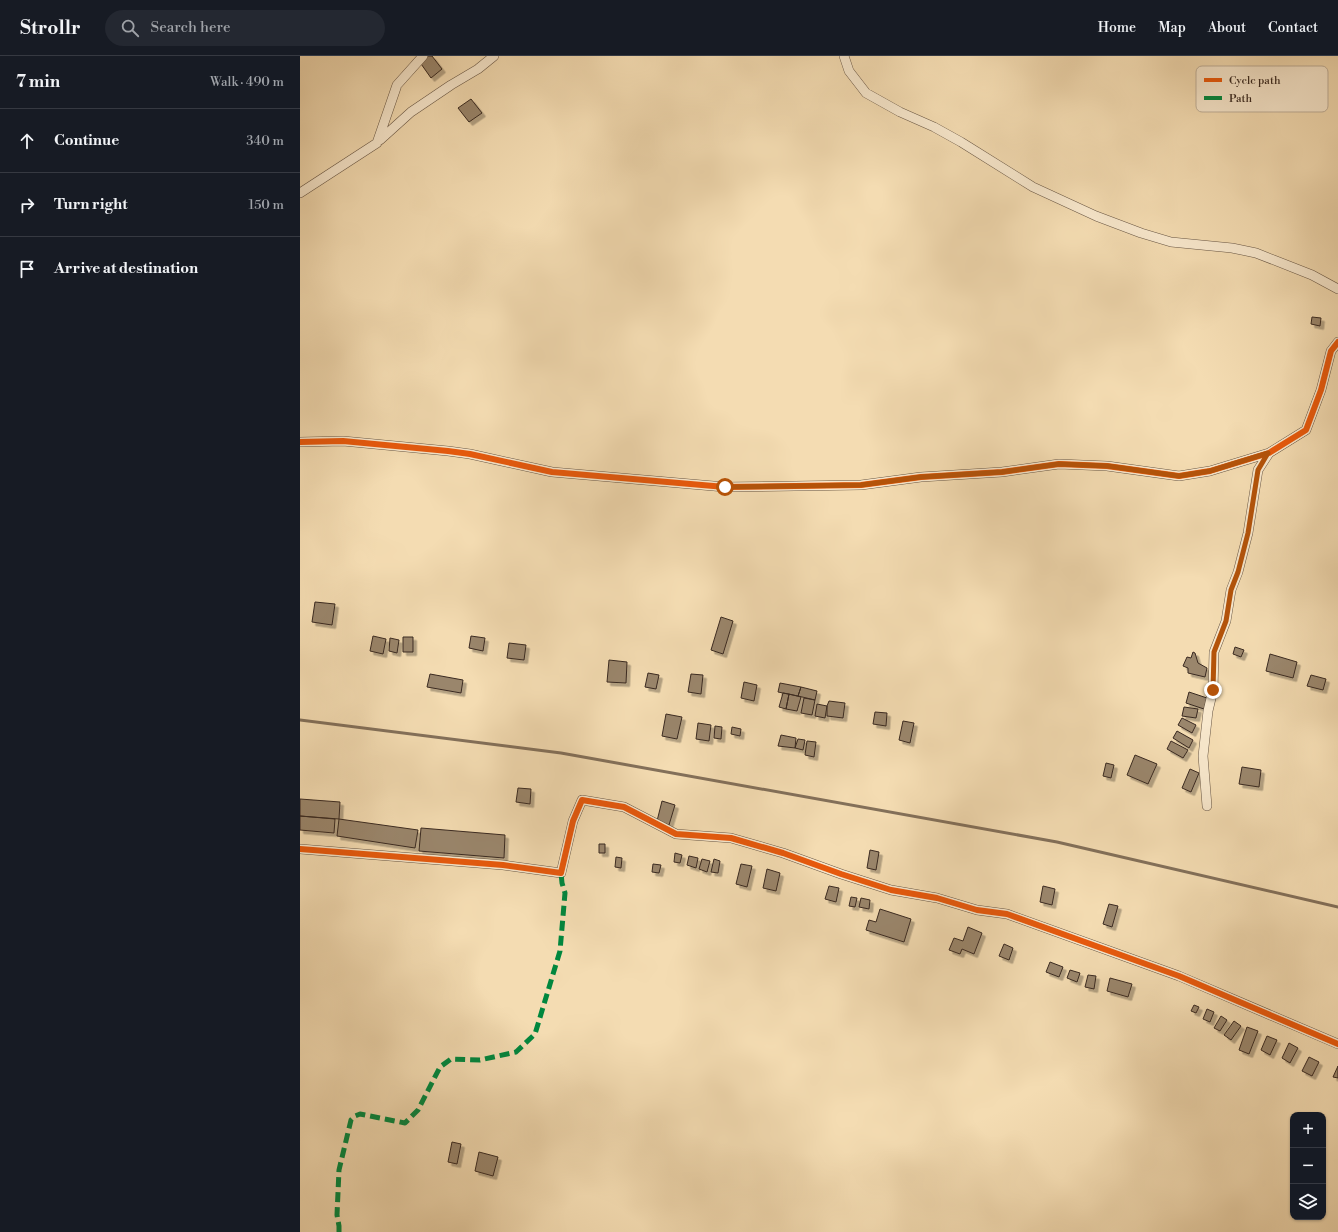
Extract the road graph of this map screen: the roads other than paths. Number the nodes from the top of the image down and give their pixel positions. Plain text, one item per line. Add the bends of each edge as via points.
1 (423, 56) edge
2 (494, 56) edge
3 (844, 56) edge
4 (377, 142) junction
5 (300, 194) edge
6 (1338, 289) edge
7 (1338, 342) edge
8 (300, 442) edge
9 (1268, 453) junction
10 (1207, 806) dead end
11 (300, 849) edge
12 (1338, 1044) edge

1 - 4 street via 397,85
2 - 4 street via 411,112
3 - 6 street via 849,71 866,93 961,142 1033,187 1141,233 1171,242 1256,253 1312,275
4 - 5 street
7 - 9 street via 1331,351 1321,390 1306,430
8 - 9 street via 343,441 448,451 552,472 725,487 861,485 1059,464 1108,466 1179,476 1210,471
9 - 10 street via 1258,470 1248,533 1231,590 1226,621 1214,652 1213,690 1203,756
11 - 12 street via 503,865 561,873 573,821 582,800 624,807 676,834 731,838 890,890 937,898 977,910 1007,914 1179,976

